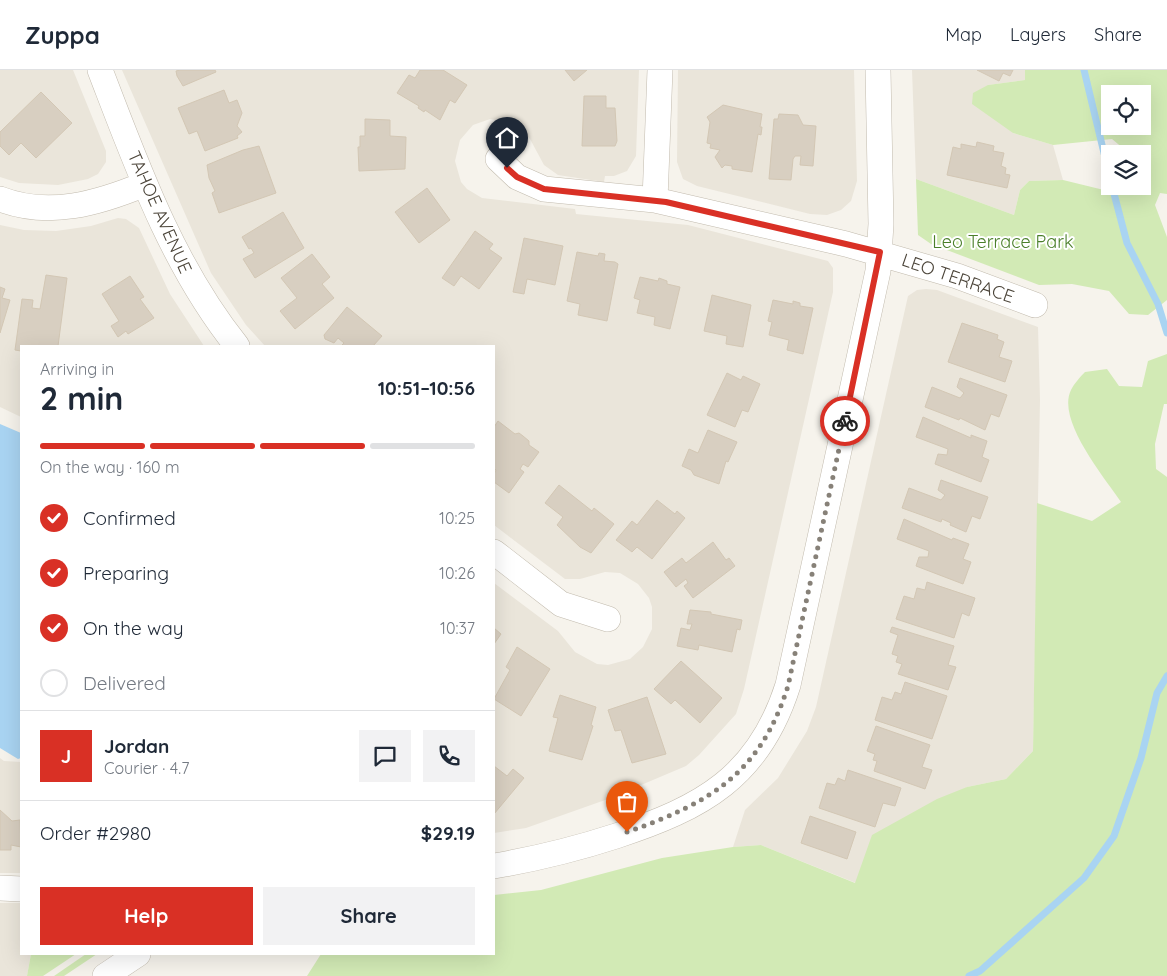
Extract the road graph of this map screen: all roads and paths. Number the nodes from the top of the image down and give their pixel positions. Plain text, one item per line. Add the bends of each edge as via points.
1 (100, 70) edge
2 (660, 70) edge
3 (878, 70) edge
4 (498, 159) dead end
5 (145, 184) junction
6 (0, 199) edge
7 (656, 200) junction
8 (880, 252) junction
9 (1035, 305) dead end
10 (236, 345) edge
11 (495, 553) edge
12 (608, 619) dead end
13 (495, 866) edge
14 (0, 888) edge
15 (20, 889) edge
16 (136, 955) edge
17 (105, 976) edge

1 - 5 street, TAHOE AVENUE
2 - 7 street
3 - 8 street
4 - 7 street, LEO TERRACE via 517,177 544,189
5 - 6 street via 100,202 73,207 17,206
5 - 10 street, TAHOE AVENUE via 178,257 201,297
7 - 8 street, LEO TERRACE
8 - 9 street, LEO TERRACE
8 - 13 street via 788,686 765,737 750,759 727,782 692,807 587,845
11 - 12 street via 561,604
14 - 15 street
16 - 17 street

